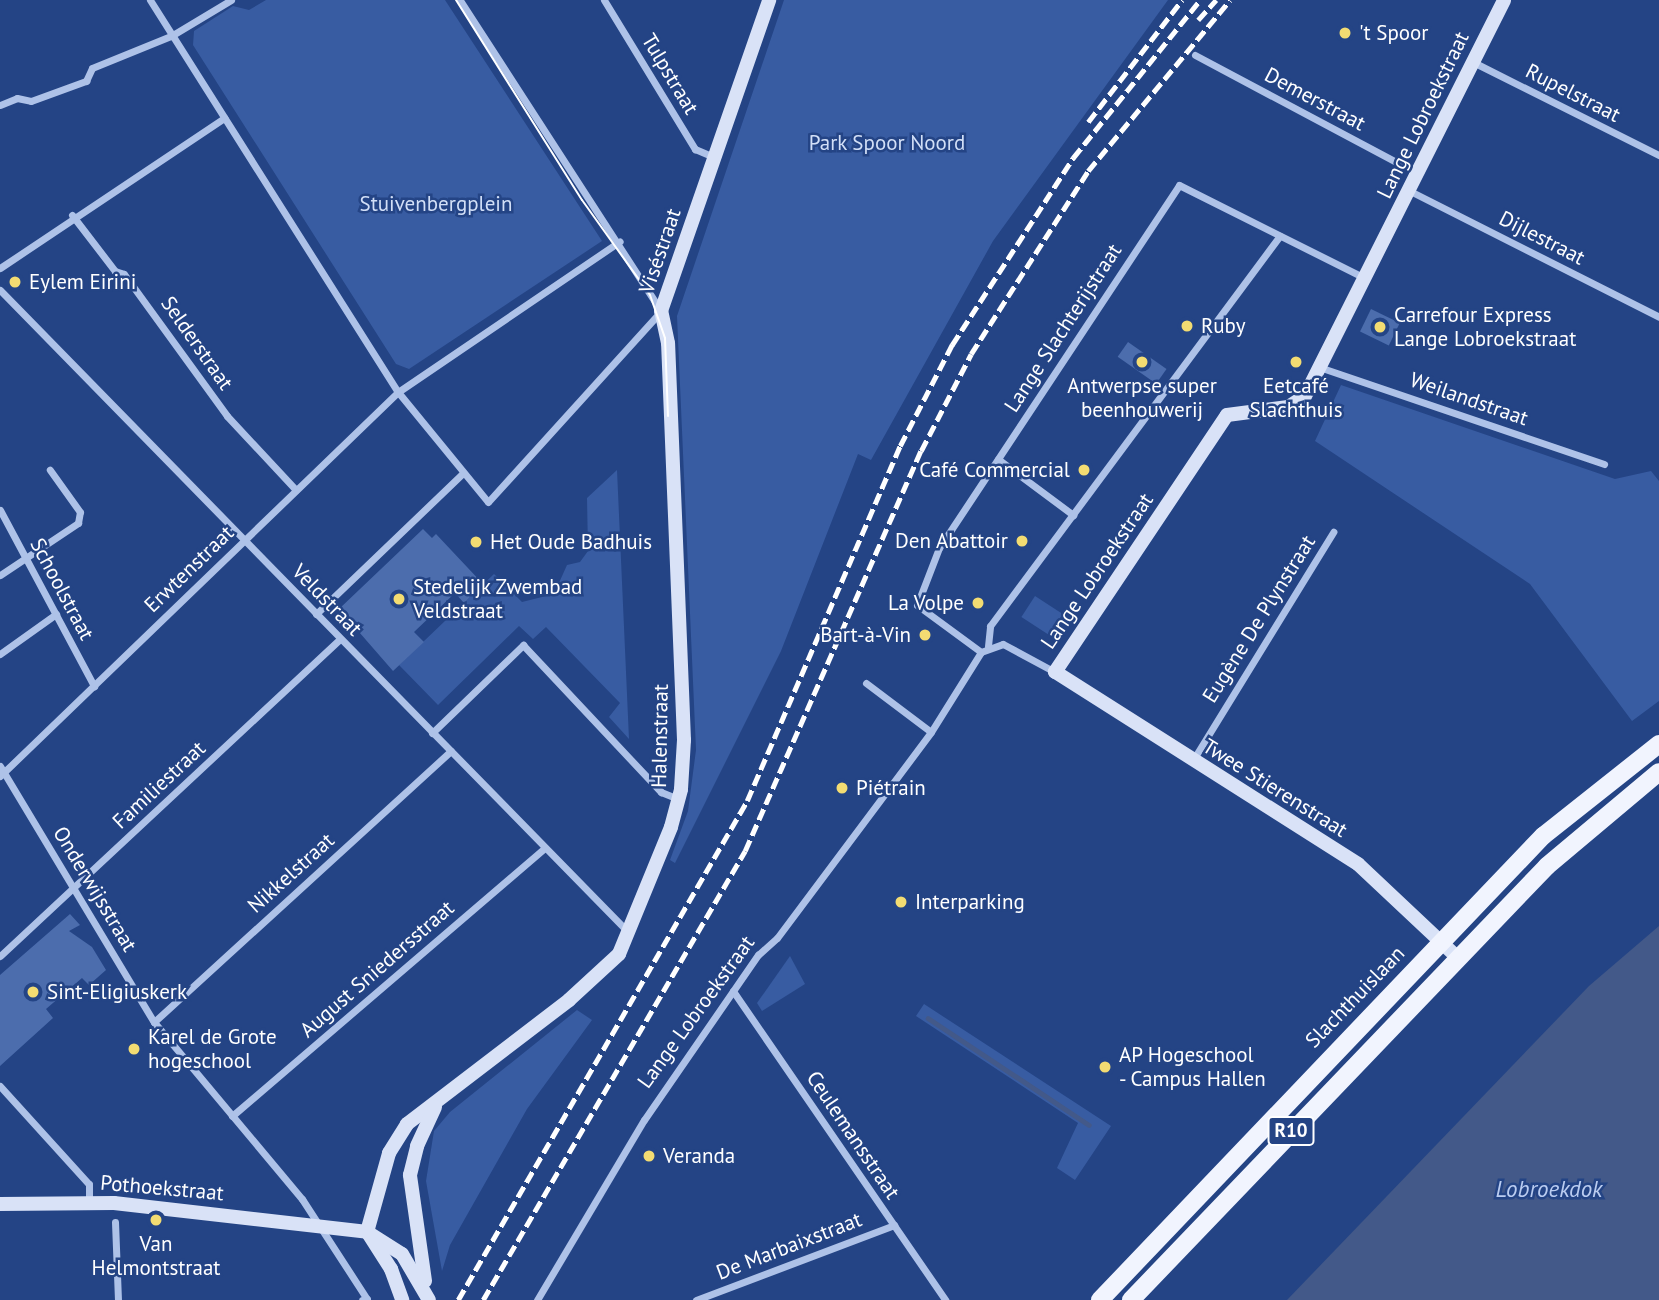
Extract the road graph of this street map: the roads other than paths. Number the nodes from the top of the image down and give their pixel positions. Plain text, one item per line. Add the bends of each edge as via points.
1 (150, 0) edge
2 (231, 0) edge
3 (460, 0) edge
4 (604, 0) edge
5 (769, 0) edge
6 (1504, 0) edge
7 (171, 36) junction
8 (1195, 55) dead end
9 (1472, 62) junction
10 (0, 105) edge
11 (224, 118) junction
12 (1659, 155) edge
13 (714, 157) junction
14 (1418, 174) junction
15 (1410, 191) junction
16 (72, 215) junction
17 (1280, 236) junction
18 (620, 241) junction
19 (0, 268) edge
20 (1366, 278) junction
21 (0, 290) edge
22 (661, 311) junction
23 (1659, 317) edge
24 (1322, 368) junction
25 (398, 391) junction
26 (998, 459) junction
27 (1604, 464) dead end
28 (50, 470) dead end
29 (463, 473) junction
30 (296, 490) junction
31 (0, 510) edge
32 (1073, 515) junction
33 (1333, 532) dead end
34 (244, 540) junction
35 (25, 557) junction
36 (0, 575) edge
37 (56, 614) junction
38 (316, 614) junction
39 (340, 639) junction
40 (988, 646) junction
41 (981, 652) junction
42 (0, 654) edge
43 (1055, 672) junction
44 (866, 683) dead end
45 (94, 686) junction
46 (931, 732) junction
47 (432, 733) junction
48 (1659, 744) edge
49 (452, 751) junction
50 (1192, 760) junction
51 (1, 772) edge
52 (1659, 772) edge
53 (679, 799) junction
54 (545, 848) junction
55 (74, 888) junction
56 (630, 933) junction
57 (1440, 941) junction
58 (0, 956) edge
59 (1458, 958) junction
60 (733, 991) junction
61 (154, 1021) junction
62 (0, 1086) edge
63 (435, 1107) junction
64 (232, 1116) junction
65 (89, 1202) junction
66 (0, 1204) edge
67 (115, 1222) dead end
68 (319, 1225) junction
69 (894, 1225) junction
70 (367, 1232) junction
71 (428, 1296) edge
72 (365, 1299) edge
73 (118, 1300) edge
74 (402, 1300) edge
75 (537, 1300) edge
76 (696, 1300) edge
77 (945, 1300) edge
78 (1100, 1300) edge
79 (1131, 1300) edge

1 - 7 street
2 - 7 street
3 - 18 street via 593,210
4 - 13 street, Tulpstraat via 695,149
5 - 13 street, Viséstraat
6 - 9 street, Lange Lobroekstraat
7 - 10 street via 92,68 86,80 31,101 17,98
7 - 11 street
8 - 14 street, Demerstraat
9 - 12 street, Rupelstraat
9 - 14 street, Lange Lobroekstraat
11 - 16 street
11 - 25 street
13 - 22 street, Viséstraat
14 - 15 street, Lange Lobroekstraat
15 - 20 street, Lange Lobroekstraat
15 - 23 street, Dijlestraat
16 - 19 street
16 - 30 street, Selderstraat via 115,271 124,274 228,416
17 - 20 street, Lange Slachterijstraat
17 - 26 street, Lange Slachterijstraat via 1179,185
17 - 32 street
18 - 22 street
18 - 25 street
20 - 24 street, Lange Lobroekstraat
21 - 34 street, Veldstraat
22 - 29 street, Viséstraat via 488,502
22 - 53 street, Halenstraat via 668,344 681,622 684,752
24 - 27 street, Weilandstraat
24 - 43 street, Lange Lobroekstraat via 1305,396 1288,407 1227,415
25 - 29 street
25 - 30 street, Erwtenstraat
26 - 32 street
26 - 41 street, Lange Slachterijstraat via 939,548 917,605
28 - 35 street via 80,512 78,523
29 - 38 street
30 - 34 street, Erwtenstraat
31 - 35 street, Schoolstraat
32 - 40 street via 990,626
33 - 50 street, Eugène De Plynstraat
34 - 38 street, Veldstraat
34 - 45 street, Erwtenstraat
35 - 36 street
35 - 37 street, Schoolstraat
37 - 42 street
37 - 45 street, Schoolstraat
38 - 39 street, Veldstraat
39 - 47 street, Veldstraat
39 - 55 street, Familiestraat
40 - 41 street, Lange Lobroekstraat
40 - 43 street, Lange Lobroekstraat via 1003,644
41 - 46 street, Lange Lobroekstraat
43 - 50 street, Twee Stierenstraat
44 - 46 street
45 - 51 street, Erwtenstraat
46 - 60 street, Lange Lobroekstraat
47 - 49 street, Veldstraat
47 - 53 street via 523,645 661,792
48 - 57 main road, Slachthuislaan / R10 via 1543,836
49 - 54 street, Veldstraat
49 - 61 street, Nikkelstraat
50 - 57 street, Twee Stierenstraat via 1358,864
51 - 55 street, Onderwijsstraat
52 - 59 main road, R10 via 1547,866
53 - 56 street, Halenstraat
54 - 56 street, Veldstraat
54 - 64 street, August Sniedersstraat
55 - 58 street, Familiestraat
55 - 61 street, Onderwijsstraat
56 - 63 street, Halenstraat via 604,971
57 - 59 street, Twee Stierenstraat
57 - 78 main road, Slachthuislaan / R10
59 - 79 main road, R10
60 - 69 street, Ceulemansstraat
60 - 75 street, Lange Lobroekstraat via 644,1120
61 - 64 street, Onderwijsstraat
62 - 65 street via 89,1184
63 - 70 street, Halenstraat via 414,1118 395,1141
63 - 71 street, Halenstraat via 416,1146 410,1175
64 - 68 street, Onderwijsstraat
65 - 66 street, Pothoekstraat
65 - 68 street, Pothoekstraat
67 - 73 street
68 - 70 street, Pothoekstraat
68 - 72 street, Onderwijsstraat
69 - 76 street, De Marbaixstraat
69 - 77 street, Ceulemansstraat
70 - 71 street via 398,1250
70 - 74 street via 391,1269

